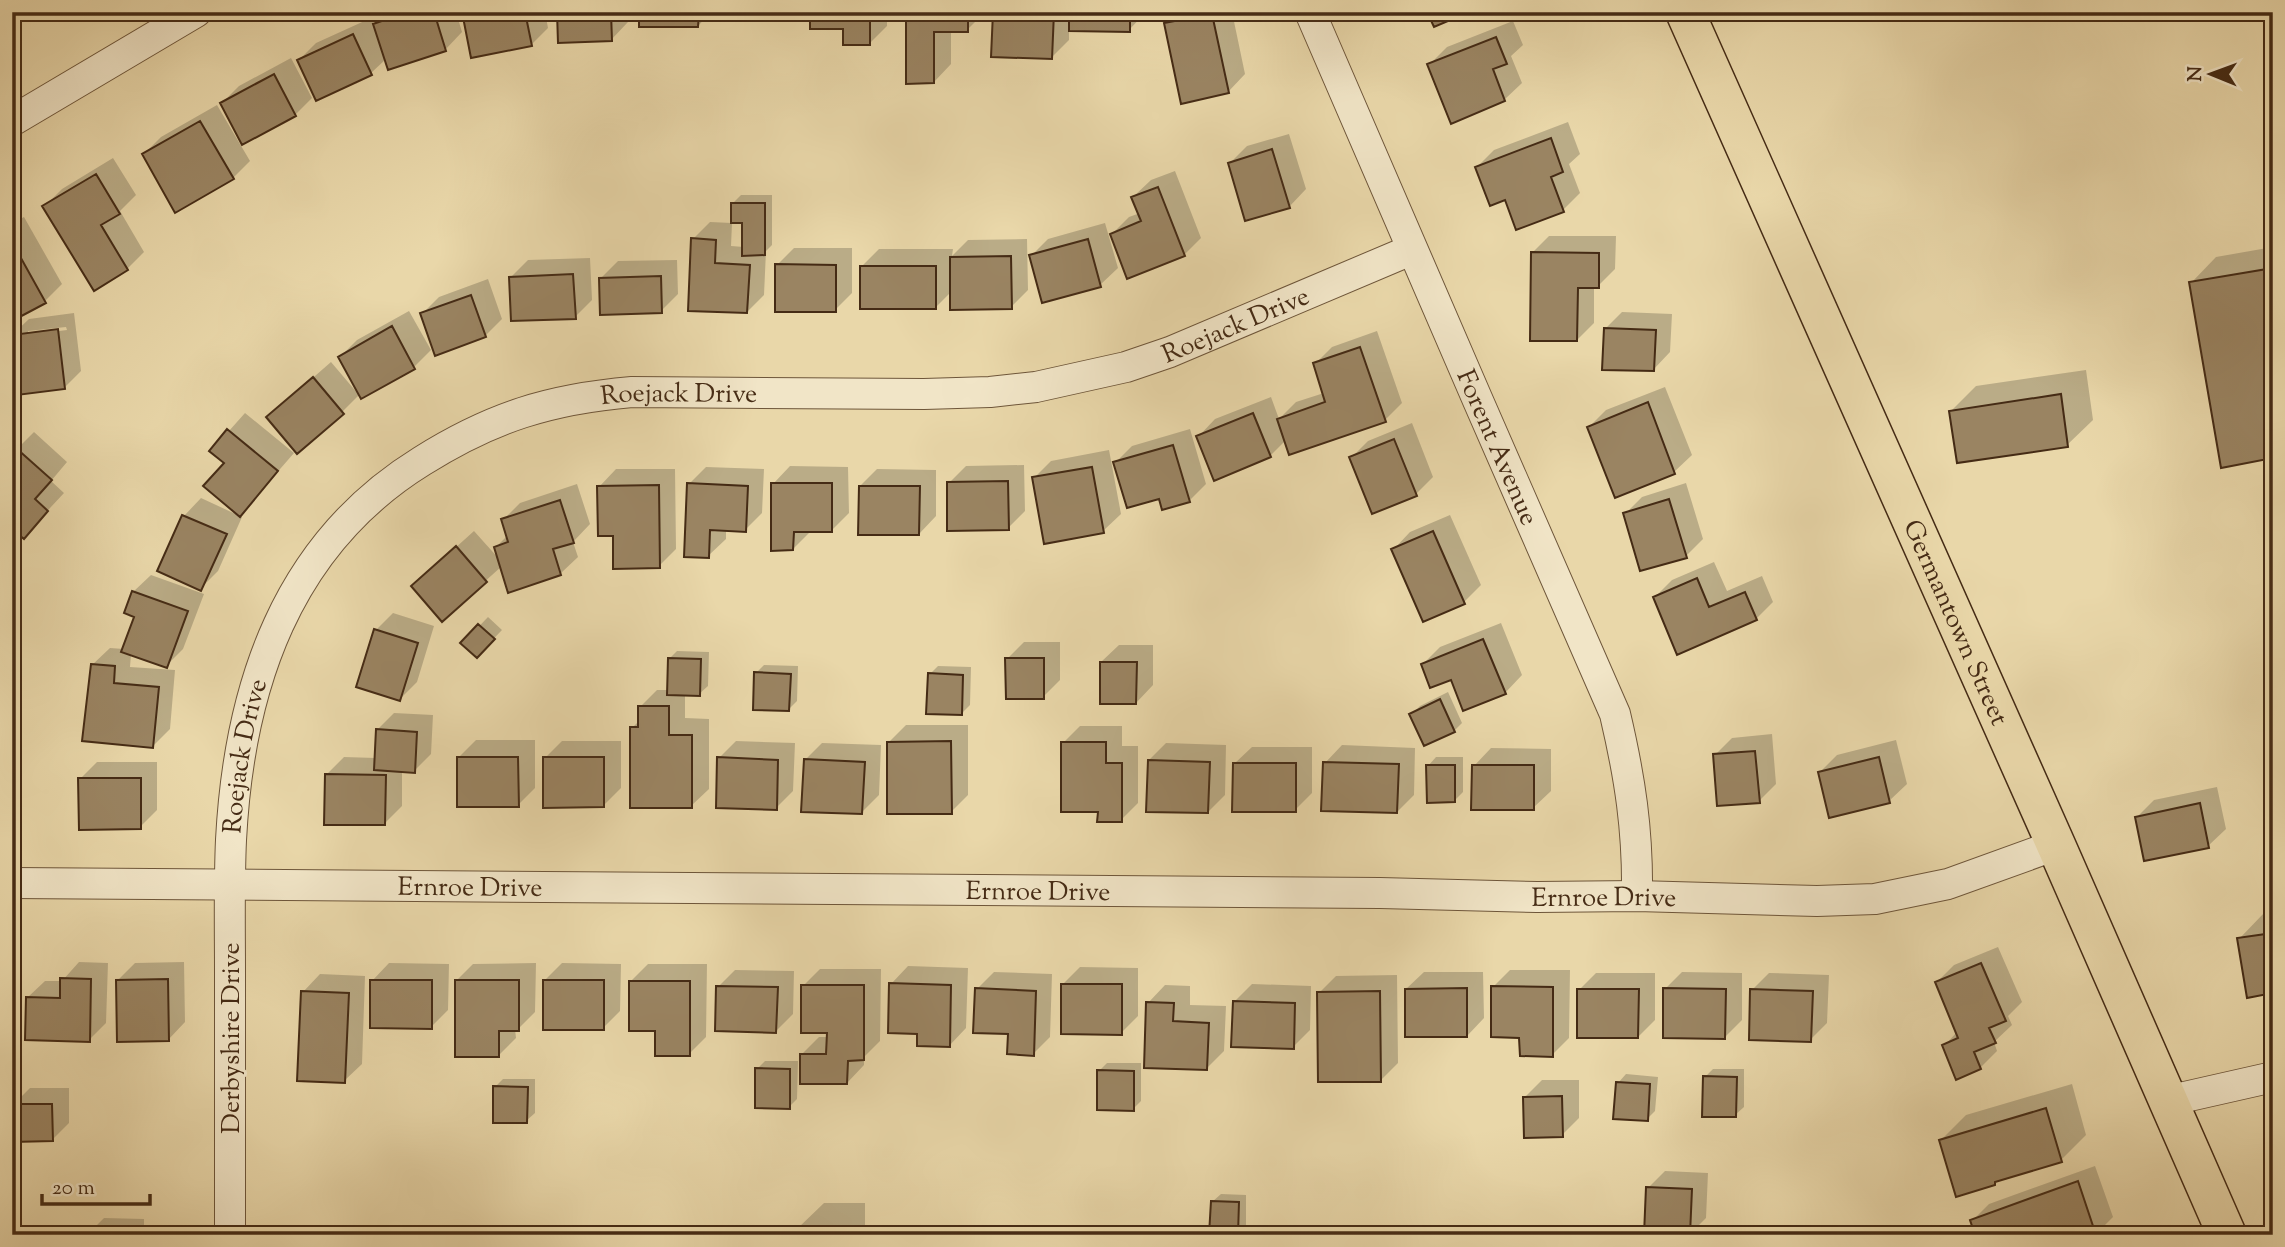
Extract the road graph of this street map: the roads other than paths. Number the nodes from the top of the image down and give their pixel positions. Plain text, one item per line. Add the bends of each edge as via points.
1 (196, 12) edge
2 (1310, 12) edge
3 (1685, 12) edge
4 (161, 21) edge
5 (12, 121) edge
6 (1411, 250) junction
7 (2056, 845) junction
8 (12, 883) edge
9 (230, 884) junction
10 (1637, 896) junction
11 (2273, 1077) edge
12 (2167, 1101) junction
13 (230, 1235) edge
14 (2227, 1235) edge

1 - 4 street
2 - 6 street, Forent Avenue
3 - 7 main road, Germantown Street
4 - 5 street
6 - 9 street, Roejack Drive via 1170,352 1081,379 990,392 596,395 524,411 457,439 408,469 329,541 273,632 242,743
6 - 10 street, Forent Avenue via 1615,714 1629,770
7 - 10 street, Ernroe Drive via 1948,884 1875,899
7 - 12 main road, Germantown Street
8 - 9 street, Ernroe Drive
9 - 10 street, Ernroe Drive
9 - 13 street, Derbyshire Drive
11 - 12 street
12 - 14 main road, Germantown Street

